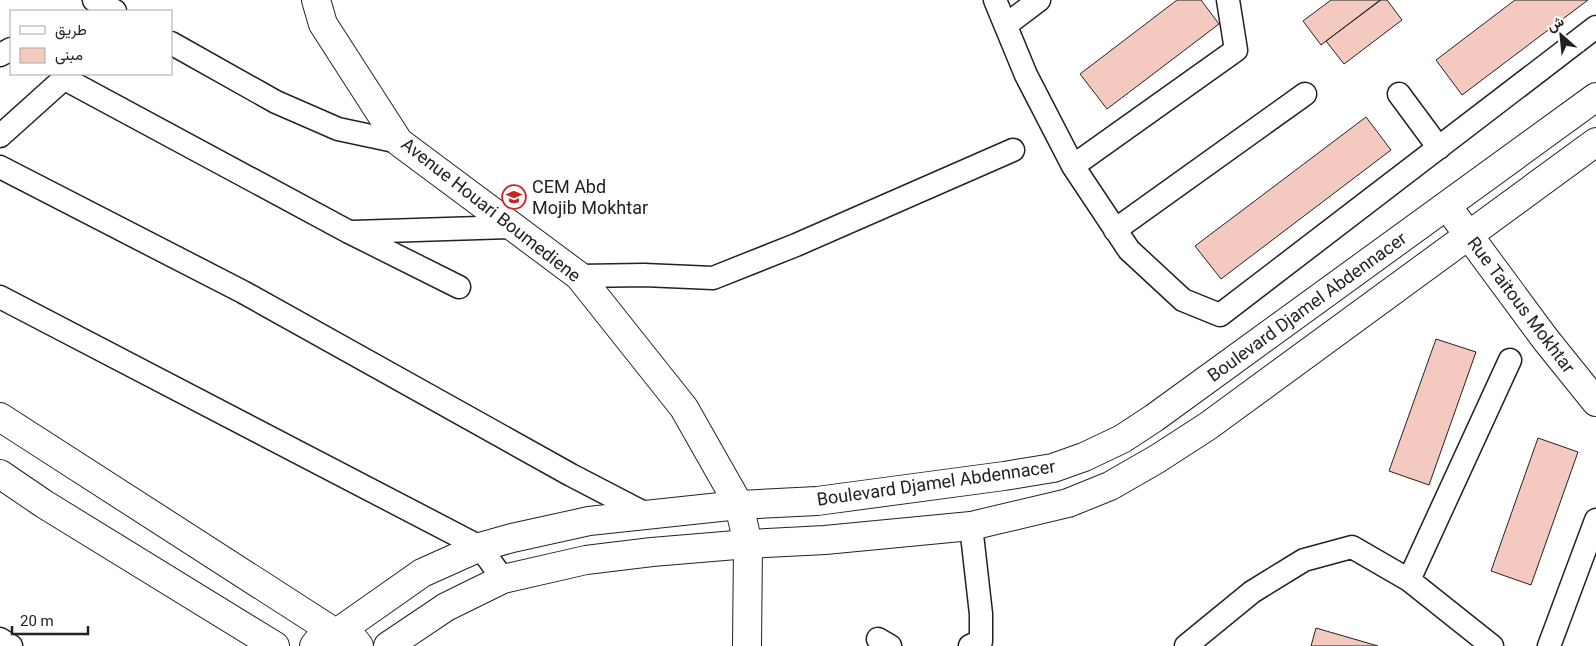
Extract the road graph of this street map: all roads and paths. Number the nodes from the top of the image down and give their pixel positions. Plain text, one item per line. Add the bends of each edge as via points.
1 (316, 0) edge
2 (995, 0) edge
3 (1039, 0) edge
4 (1228, 0) edge
5 (1006, 25) junction
6 (1596, 27) edge
7 (172, 44) edge
8 (67, 76) edge
9 (1305, 94) dead end
10 (1399, 94) dead end
11 (1596, 97) edge
12 (0, 136) edge
13 (399, 142) junction
14 (1596, 142) edge
15 (1439, 148) junction
16 (1012, 150) dead end
17 (1073, 166) junction
18 (0, 167) edge
19 (1447, 206) junction
20 (514, 226) junction
21 (1115, 230) junction
22 (349, 232) junction
23 (1468, 234) junction
24 (579, 276) junction
25 (459, 287) dead end
26 (0, 297) edge
27 (1510, 360) dead end
28 (1596, 402) edge
29 (0, 417) edge
30 (0, 474) edge
31 (739, 504) junction
32 (648, 515) junction
33 (1596, 520) edge
34 (972, 526) junction
35 (748, 544) junction
36 (480, 547) junction
37 (502, 579) junction
38 (1409, 580) junction
39 (0, 639) edge
40 (343, 640) edge
41 (11, 646) edge
42 (275, 646) edge
43 (388, 646) edge
44 (747, 646) edge
45 (970, 646) edge
46 (1186, 646) edge
47 (1492, 646) edge
48 (1549, 646) edge

1 - 13 main road, Avenue Houari Boumediene via 323,24
2 - 5 street
3 - 5 street
4 - 17 street via 1236,50
5 - 17 street via 1026,75
6 - 15 street
7 - 13 street via 276,102 338,129
8 - 12 street
8 - 22 street
9 - 21 street
10 - 15 street
11 - 19 main road, Boulevard Djamel Abdennacer
13 - 20 main road, Avenue Houari Boumediene
14 - 23 main road, Boulevard Djamel Abdennacer
15 - 21 street via 1220,315 1183,300 1129,250
16 - 24 street via 713,278
17 - 21 street
18 - 32 street via 243,292 570,475
19 - 23 main road, Rue Taitous Mokhtar
19 - 31 main road, Boulevard Djamel Abdennacer via 1154,418 1122,439 1084,457 1053,468 994,478 817,501
20 - 22 street
20 - 24 main road, Avenue Houari Boumediene
22 - 25 street
23 - 28 main road, Rue Taitous Mokhtar
23 - 34 main road, Boulevard Djamel Abdennacer via 1208,426 1157,459 1110,486 1068,503
24 - 31 main road, Avenue Houari Boumediene via 684,408
26 - 36 street
27 - 38 street
29 - 40 main road
30 - 42 main road
31 - 32 main road, Boulevard Djamel Abdennacer
31 - 35 main road, Avenue Houari Boumediene
32 - 36 main road, Boulevard Djamel Abdennacer via 589,521
33 - 48 street
34 - 35 main road, Boulevard Djamel Abdennacer
34 - 45 street via 981,641
35 - 37 main road, Boulevard Djamel Abdennacer via 586,560
35 - 44 main road, Avenue Houari Boumediene
36 - 37 street
36 - 40 main road, Boulevard Djamel Abdennacer via 422,573
37 - 43 main road, Boulevard Djamel Abdennacer via 446,607
38 - 46 street via 1352,547 1304,560 1252,592
38 - 47 street
39 - 41 street

